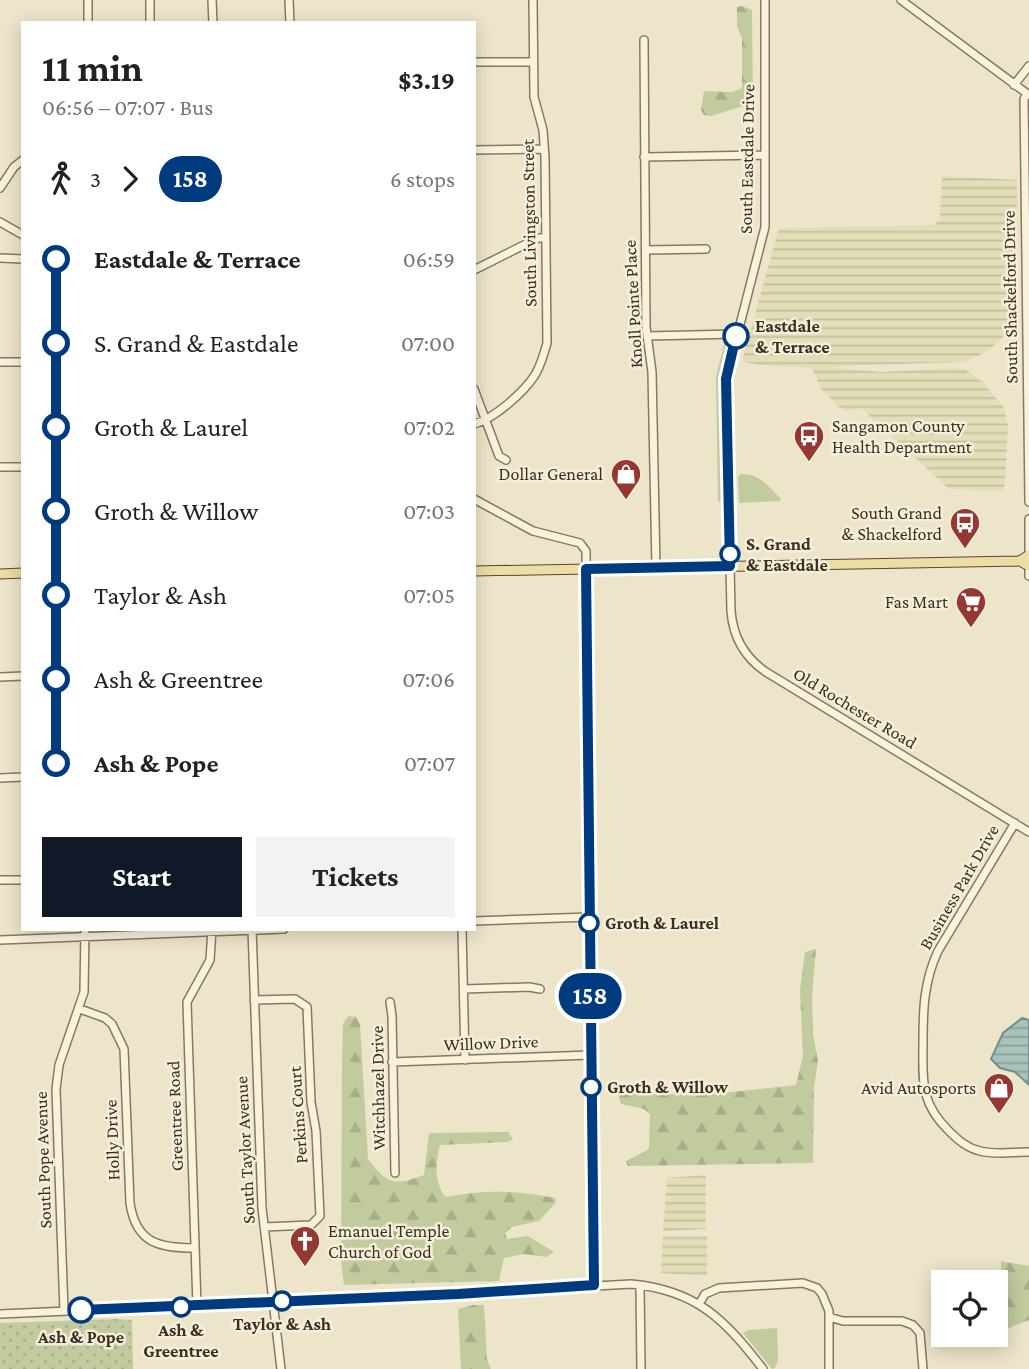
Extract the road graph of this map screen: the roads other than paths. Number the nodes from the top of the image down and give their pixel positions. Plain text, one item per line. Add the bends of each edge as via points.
1 (88, 0) edge
2 (150, 0) edge
3 (212, 0) edge
4 (289, 0) edge
5 (533, 0) edge
6 (765, 0) edge
7 (901, 0) edge
8 (88, 21) edge
9 (150, 21) edge
10 (213, 21) edge
11 (290, 21) edge
12 (644, 40) dead end
13 (476, 62) edge
14 (533, 62) junction
15 (1029, 66) edge
16 (1014, 85) junction
17 (1028, 95) edge
18 (544, 149) junction
19 (476, 150) edge
20 (765, 155) junction
21 (644, 157) junction
22 (21, 162) edge
23 (0, 188) edge
24 (0, 222) edge
25 (21, 234) edge
26 (545, 237) junction
27 (706, 249) dead end
28 (646, 250) junction
29 (0, 258) edge
30 (21, 259) edge
31 (476, 269) edge
32 (736, 334) junction
33 (647, 336) junction
34 (0, 362) edge
35 (21, 362) edge
36 (476, 395) edge
37 (485, 421) junction
38 (476, 423) edge
39 (506, 460) dead end
40 (0, 467) edge
41 (21, 467) edge
42 (476, 500) edge
43 (1029, 502) edge
44 (1029, 519) edge
45 (1027, 561) edge
46 (730, 566) junction
47 (656, 567) junction
48 (586, 569) junction
49 (476, 571) edge
50 (21, 573) edge
51 (0, 574) edge
52 (1029, 576) edge
53 (21, 676) edge
54 (0, 677) edge
55 (21, 777) edge
56 (0, 778) edge
57 (1015, 823) junction
58 (1029, 832) edge
59 (0, 880) edge
60 (21, 880) edge
61 (589, 917) junction
62 (476, 921) edge
63 (212, 931) edge
64 (252, 931) edge
65 (462, 931) edge
66 (151, 932) edge
67 (85, 933) edge
68 (0, 940) edge
69 (464, 989) junction
70 (540, 989) dead end
71 (254, 1000) junction
72 (390, 1002) dead end
73 (80, 1009) junction
74 (590, 1055) junction
75 (465, 1060) junction
76 (392, 1062) junction
77 (945, 1128) junction
78 (939, 1135) dead end
79 (1029, 1152) edge
80 (395, 1173) dead end
81 (264, 1227) junction
82 (195, 1248) junction
83 (594, 1285) junction
84 (640, 1285) junction
85 (273, 1301) junction
86 (699, 1304) junction
87 (197, 1306) junction
88 (64, 1311) junction
89 (0, 1314) edge
90 (829, 1317) junction
91 (281, 1369) edge
92 (641, 1369) edge
93 (763, 1369) edge
94 (829, 1369) edge
95 (923, 1369) edge

1 - 8 street
2 - 9 street
3 - 10 street
4 - 11 street
5 - 14 street, South Livingston Street
6 - 20 street, South Eastdale Drive
7 - 16 street
12 - 21 street, Knoll Pointe Place
13 - 14 street
14 - 18 street, South Livingston Street
15 - 16 street
16 - 17 street
17 - 43 street, South Shackelford Drive via 1024,99 1024,159
18 - 19 street
18 - 26 street, South Livingston Street
20 - 21 street
20 - 32 street, South Eastdale Drive via 764,235
21 - 28 street, Knoll Pointe Place
22 - 23 street
24 - 25 street
26 - 31 street
26 - 37 street, South Livingston Street via 547,343 543,356 528,384
27 - 28 street
28 - 33 street, Knoll Pointe Place
29 - 30 street
32 - 33 street
32 - 46 street, South Eastdale Drive via 726,379
33 - 47 street, Knoll Pointe Place via 652,372
34 - 35 street
36 - 37 street
37 - 38 street
37 - 39 street via 499,456
40 - 41 street
42 - 48 street via 533,531 579,543 585,548
44 - 45 street
45 - 46 main road
45 - 52 street
46 - 47 main road
46 - 57 street, Old Rochester Road via 734,629 757,666
47 - 48 main road
48 - 49 main road
48 - 61 street
50 - 51 main road
53 - 54 street
55 - 56 street
57 - 58 street, Old Rochester Road
57 - 77 street, Business Park Drive via 938,951 926,983 923,1091
59 - 60 street
61 - 62 street
61 - 74 street
63 - 66 street
63 - 82 street, Greentree Road via 207,967 187,1002
64 - 71 street, South Taylor Avenue
65 - 69 street
66 - 67 street
67 - 68 street
67 - 73 street, South Pope Avenue
69 - 70 street
69 - 75 street
71 - 81 street, South Taylor Avenue
71 - 81 street, Perkins Court via 308,1003 320,1216 316,1226
72 - 76 street, Witchhazel Drive
73 - 82 street, Holly Drive via 112,1024 124,1049 134,1221 145,1237 159,1246
73 - 88 street, South Pope Avenue via 59,1065 56,1089
74 - 75 street, Willow Drive
74 - 83 street
75 - 76 street, Willow Drive
76 - 80 street, Witchhazel Drive
77 - 78 street
77 - 79 street via 981,1151
81 - 85 street, South Taylor Avenue
82 - 87 street, Greentree Road
83 - 84 street
83 - 85 street
84 - 86 street
84 - 92 street
85 - 87 street
85 - 91 street, South Taylor Avenue
86 - 90 street via 705,1294 719,1288 803,1283 817,1288
86 - 93 street via 731,1329
87 - 88 street
88 - 89 street
90 - 94 street
90 - 95 street via 908,1322 920,1333

